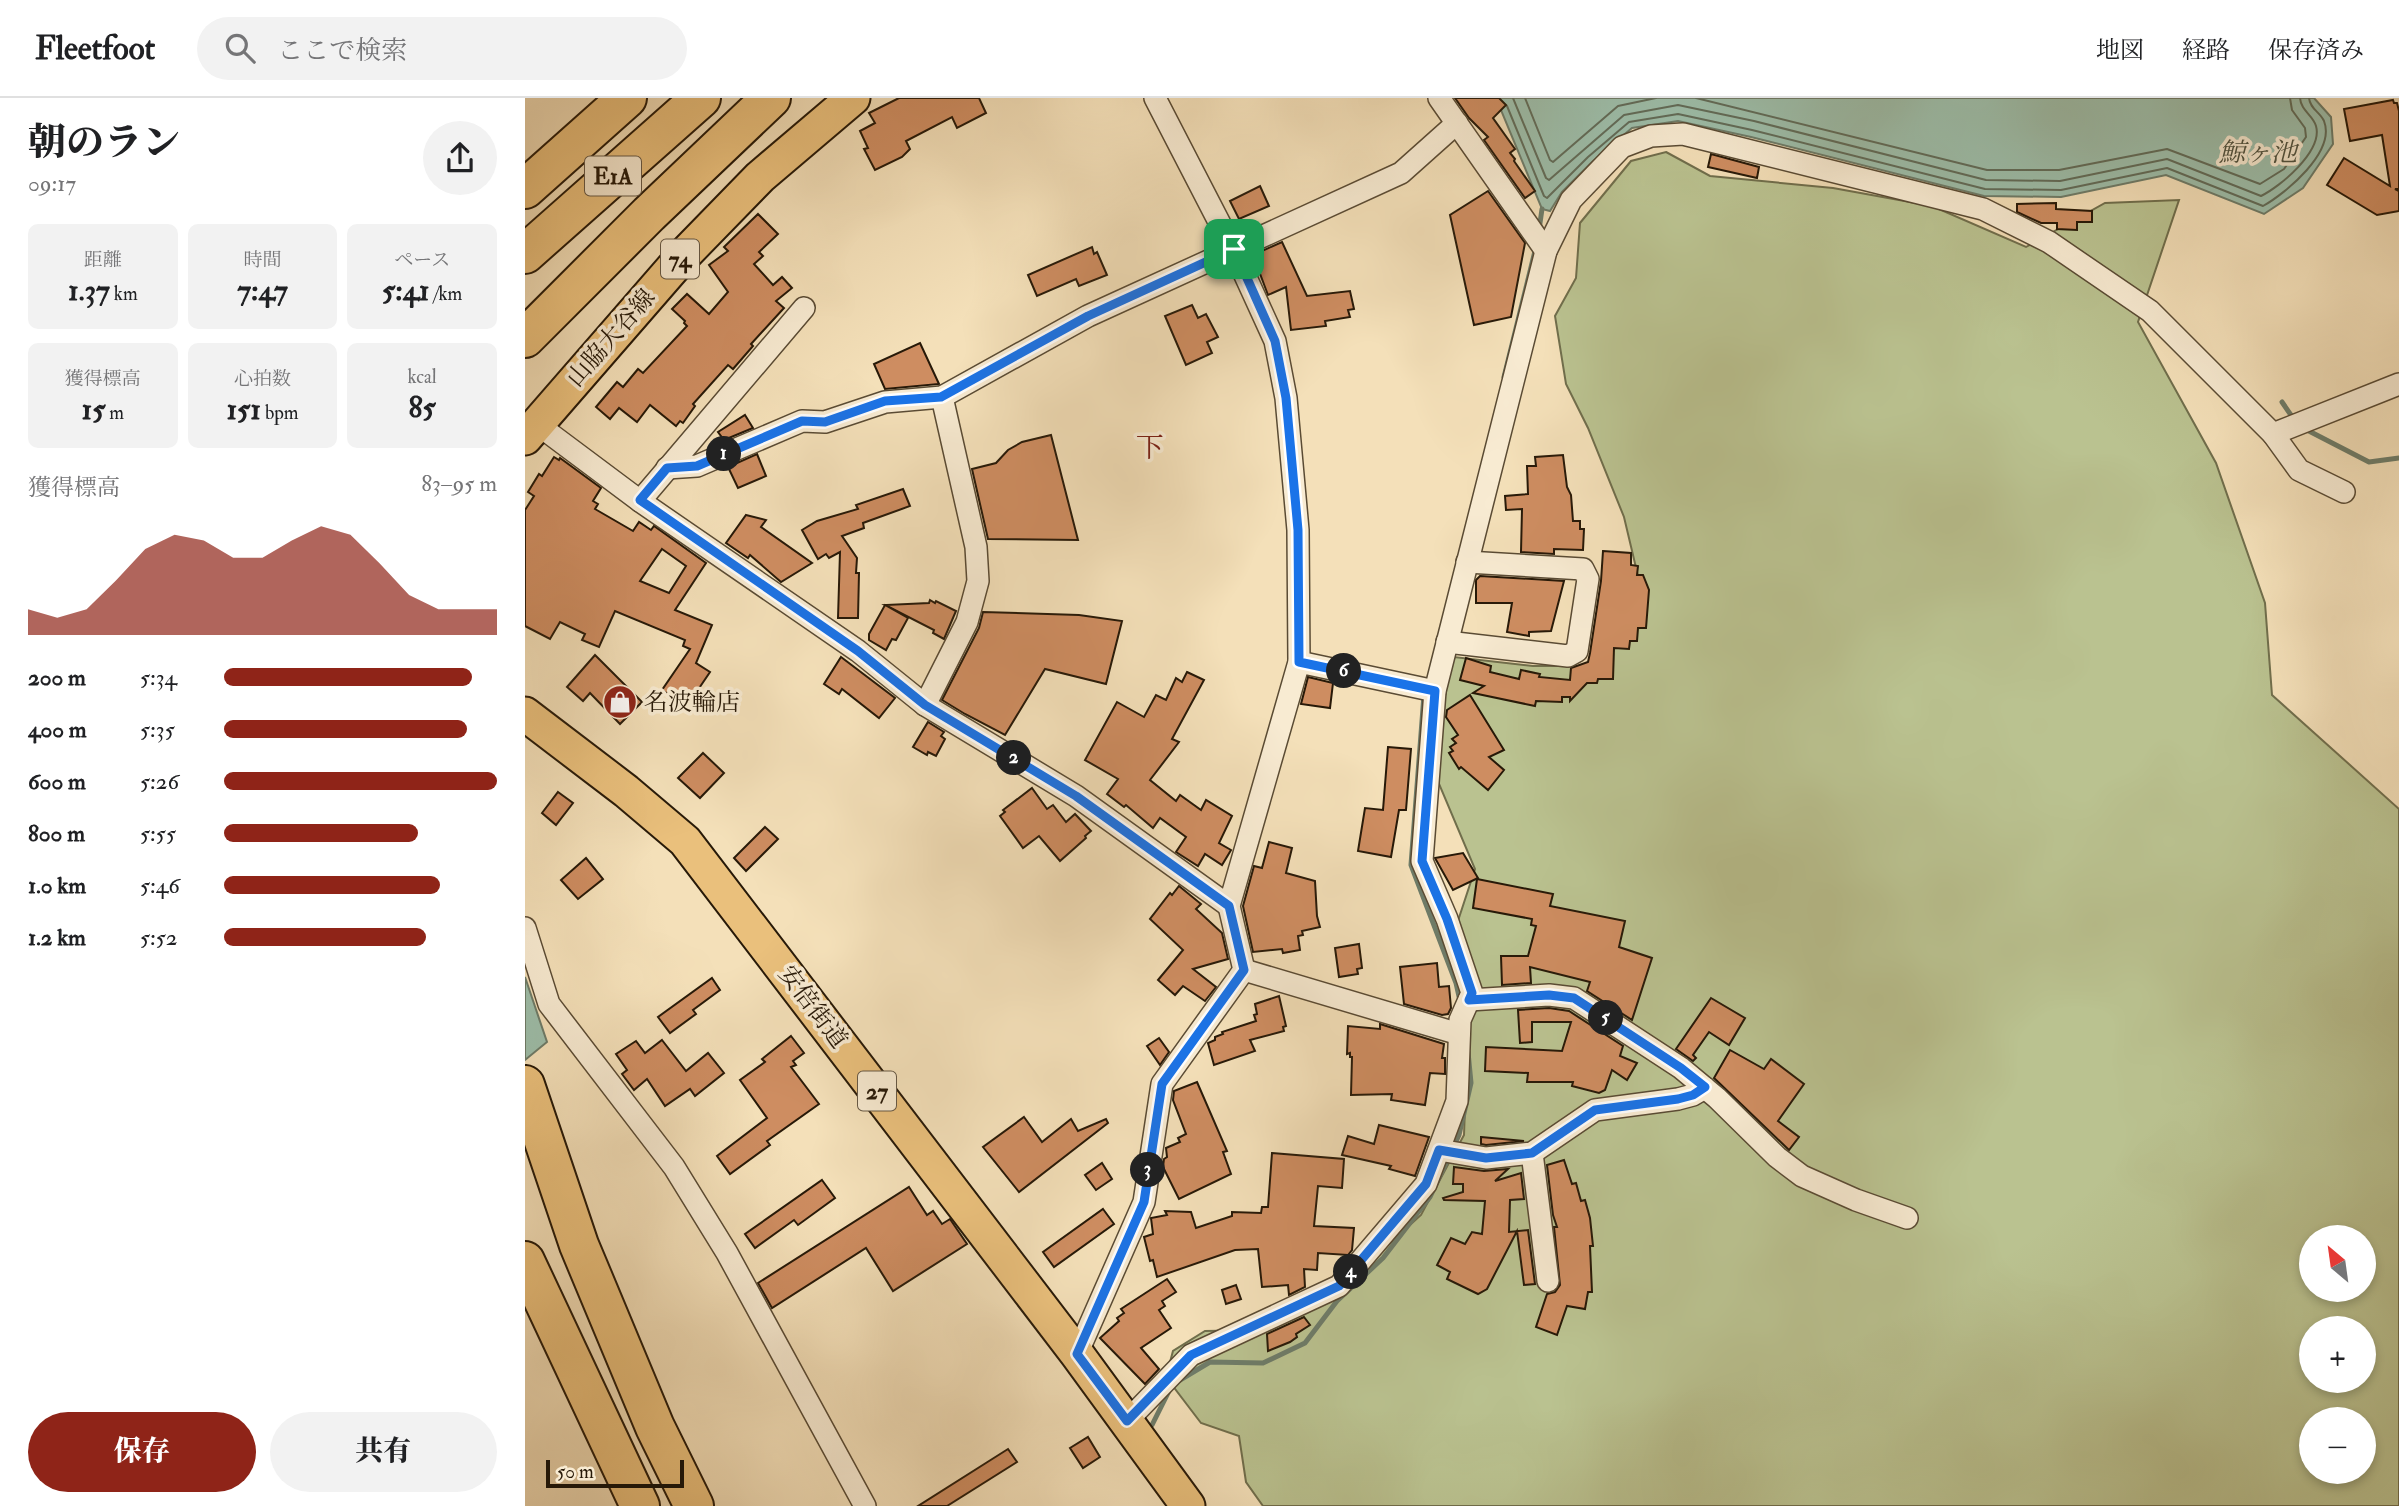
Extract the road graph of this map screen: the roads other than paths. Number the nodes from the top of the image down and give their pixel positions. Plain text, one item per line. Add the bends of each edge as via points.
1 (628, 98) edge
2 (701, 98) edge
3 (772, 98) edge
4 (853, 98) edge
5 (1155, 98) edge
6 (1439, 98) edge
7 (1457, 124) junction
8 (525, 189) edge
9 (1234, 249) junction
10 (1546, 251) junction
11 (525, 254) edge
12 (804, 308) dead end
13 (525, 338) edge
14 (2399, 384) edge
15 (941, 397) junction
16 (531, 431) edge
17 (2273, 434) junction
18 (667, 468) junction
19 (2344, 492) dead end
20 (640, 500) junction
21 (1467, 562) junction
22 (1447, 642) junction
23 (1299, 662) junction
24 (1435, 691) junction
25 (925, 705) junction
26 (525, 714) edge
27 (1229, 906) junction
28 (525, 929) edge
29 (1244, 970) junction
30 (1469, 1000) junction
31 (1459, 1034) junction
32 (525, 1085) edge
33 (1705, 1087) junction
34 (1439, 1150) junction
35 (1532, 1153) junction
36 (1907, 1218) dead end
37 (525, 1261) edge
38 (1548, 1281) dead end
39 (1077, 1354) junction
40 (1127, 1421) junction
41 (640, 1506) edge
42 (694, 1506) edge
43 (865, 1506) edge
44 (1188, 1506) edge

1 - 8 highway, E1A
2 - 11 highway, E1A
3 - 13 highway
4 - 16 main road, 山脇大谷線 / 74 via 761,177 685,254
5 - 9 street
6 - 7 street
7 - 9 street via 1401,173
7 - 10 street
9 - 15 street via 1088,316
9 - 23 street via 1275,341 1286,398 1298,530
10 - 17 street via 1571,200 1622,147 1651,136 1683,134 1983,209 2049,242 2150,311
10 - 21 street
12 - 18 street
14 - 17 street
15 - 18 street via 885,401 825,422 802,421 697,466
15 - 25 street via 976,547 978,581 967,622
16 - 20 street
17 - 19 street via 2299,470
18 - 20 street
20 - 25 street via 858,651
21 - 22 street
21 - 22 street via 1583,569 1588,579 1577,652 1568,656
22 - 24 street
23 - 24 street
23 - 27 street
24 - 30 street via 1422,861 1468,980
25 - 27 street via 1076,796
26 - 39 main road, 安倍街道 / 27 via 685,841
27 - 29 street
28 - 43 street via 549,1004 674,1167 727,1253
29 - 31 street
29 - 39 street via 1162,1084 1144,1202
30 - 31 street
30 - 33 street via 1574,998
31 - 34 street via 1457,1101
32 - 42 highway via 579,1245 655,1427
33 - 35 street via 1678,1099 1595,1110
33 - 36 street via 1802,1176
34 - 35 street via 1486,1158
34 - 40 street via 1426,1184 1339,1286 1191,1355
35 - 38 street
37 - 41 highway
39 - 40 main road, 安倍街道 / 27
40 - 44 main road, 安倍街道 / 27

